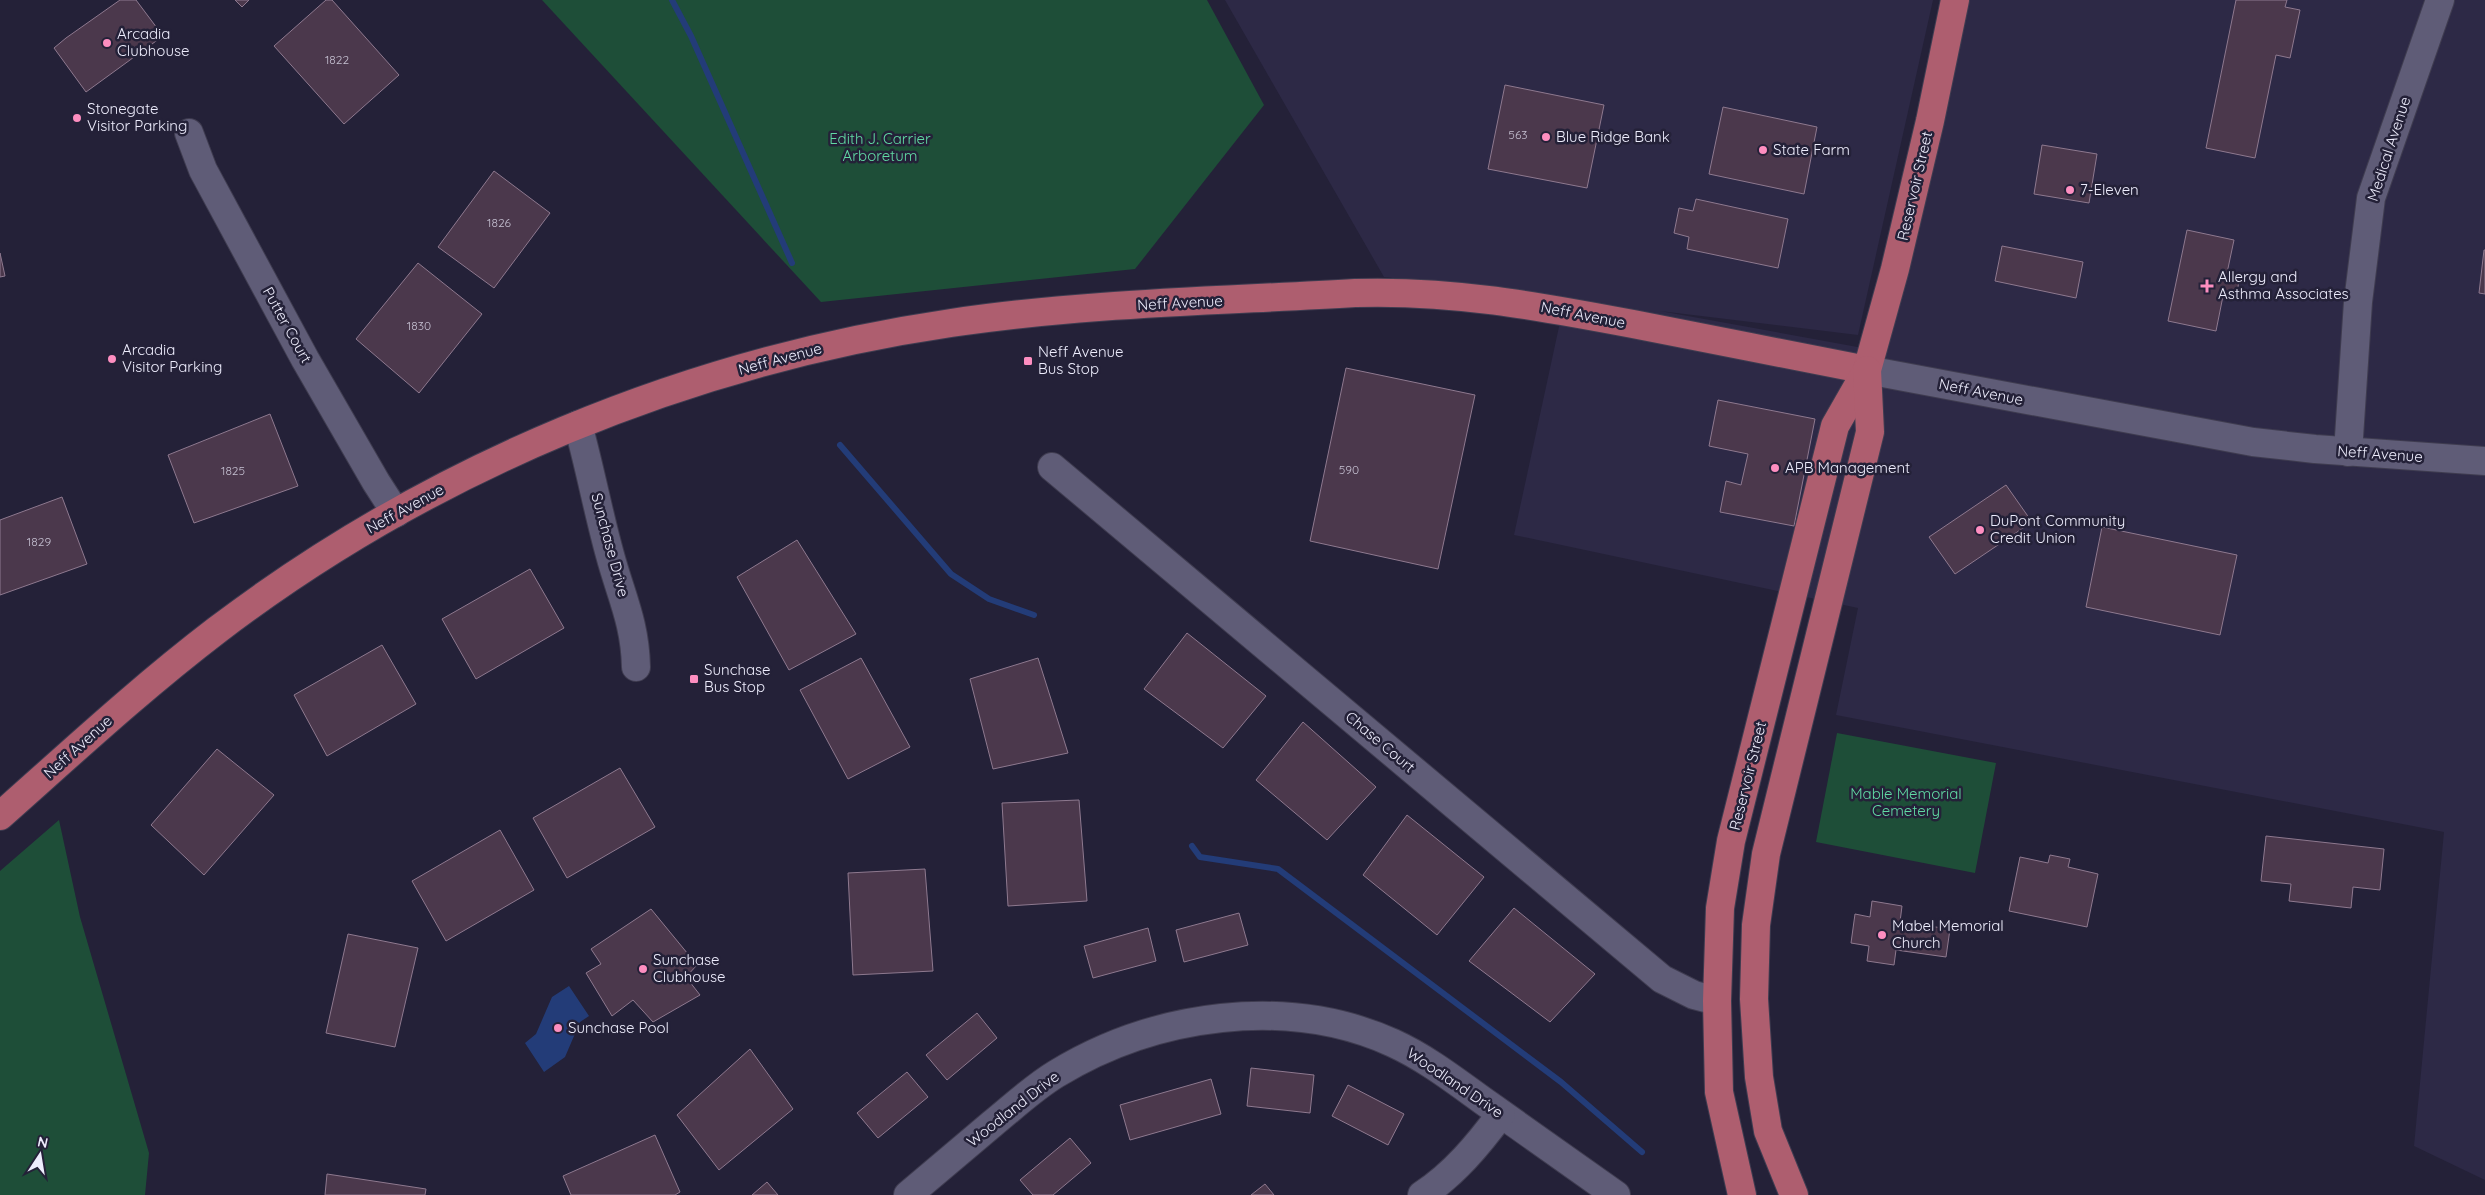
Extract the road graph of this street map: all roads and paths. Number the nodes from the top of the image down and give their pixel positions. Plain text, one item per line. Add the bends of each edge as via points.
1 (1955, 0) edge
2 (2440, 0) edge
3 (189, 132) dead end
4 (1867, 370) junction
5 (578, 425) junction
6 (2348, 452) junction
7 (2485, 461) edge
8 (1052, 468) dead end
9 (396, 513) junction
10 (636, 667) dead end
11 (0, 816) edge
12 (1717, 1001) junction
13 (1502, 1114) junction
14 (908, 1195) edge
15 (1422, 1195) edge
16 (1616, 1195) edge
17 (1742, 1195) edge
18 (1794, 1195) edge

1 - 4 main road, Reservoir Street via 1895,269
2 - 6 street, Medical Avenue via 2371,198 2358,302
3 - 9 street, Putter Court via 203,170 267,288
4 - 5 main road, Neff Avenue via 1491,299 1429,293 1355,293 1056,311 896,332 732,371
4 - 6 street, Neff Avenue via 2194,432
4 - 12 main road, Reservoir Street via 1835,426 1740,802 1720,908
4 - 18 main road, Reservoir Street via 1870,432 1766,854 1756,925 1754,999 1759,1078 1768,1131
5 - 9 main road, Neff Avenue via 503,458
5 - 10 street, Sunchase Drive via 612,561 630,613
6 - 7 street, Neff Avenue
8 - 12 street, Chase Court via 1662,979 1694,995
9 - 11 main road, Neff Avenue via 309,566 219,629 144,689
12 - 17 main road, Reservoir Street via 1719,1092
13 - 14 street, Woodland Drive via 1422,1059 1370,1034 1293,1018 1198,1021 1123,1041 1055,1075
13 - 15 street via 1453,1171
13 - 16 street, Woodland Drive

